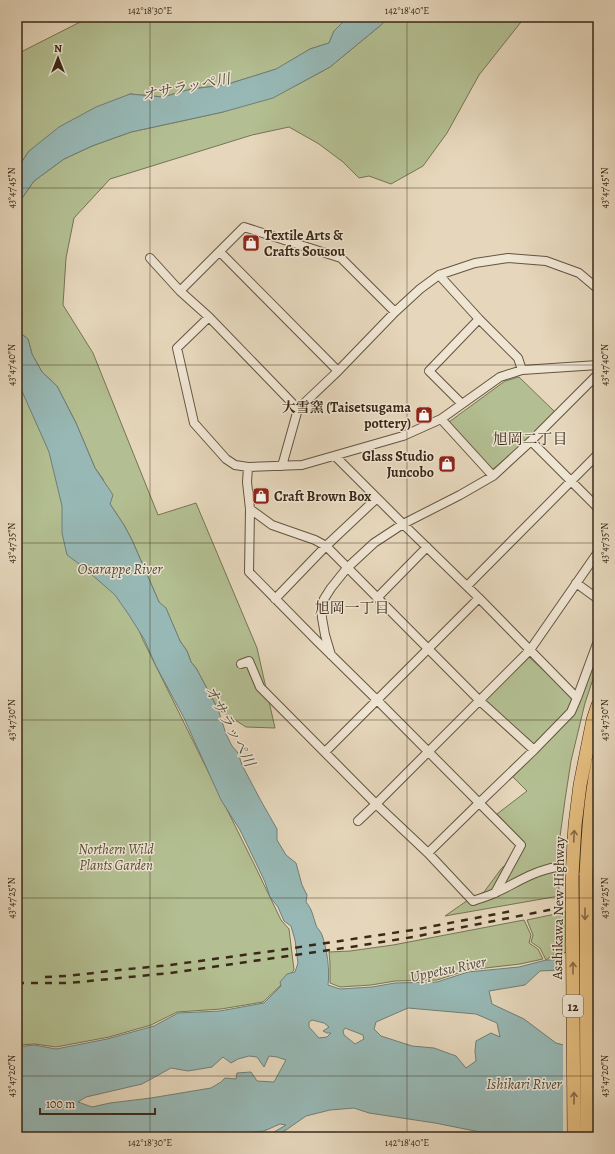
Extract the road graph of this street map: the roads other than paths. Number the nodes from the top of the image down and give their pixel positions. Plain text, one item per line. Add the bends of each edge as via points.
1 (220, 252) junction
2 (150, 258) dead end
3 (439, 275) junction
4 (598, 289) edge
5 (180, 291) junction
6 (395, 312) junction
7 (209, 317) junction
8 (479, 319) junction
9 (598, 365) edge
10 (522, 370) junction
11 (338, 371) junction
12 (598, 374) edge
13 (462, 404) junction
14 (298, 408) junction
15 (441, 419) junction
16 (531, 441) junction
17 (598, 454) edge
18 (335, 456) junction
19 (282, 466) junction
20 (248, 467) junction
21 (493, 476) junction
22 (571, 481) junction
23 (377, 498) junction
24 (598, 508) edge
25 (250, 509) junction
26 (403, 524) junction
27 (326, 546) junction
28 (427, 547) junction
29 (598, 552) edge
30 (347, 568) junction
31 (576, 583) junction
32 (468, 586) junction
33 (275, 598) junction
34 (377, 598) junction
35 (479, 598) junction
36 (598, 599) edge
37 (598, 641) edge
38 (428, 649) junction
39 (530, 650) junction
40 (331, 655) junction
41 (241, 664) dead end
42 (577, 698) junction
43 (377, 700) junction
44 (480, 700) junction
45 (598, 706) edge
46 (534, 750) junction
47 (325, 752) junction
48 (428, 752) junction
49 (598, 762) edge
50 (479, 802) junction
51 (376, 804) junction
52 (358, 821) dead end
53 (428, 853) junction
54 (556, 867) tunnel mouth
55 (495, 893) junction
56 (574, 1137) edge
57 (587, 1137) edge

1 - 5 street
1 - 6 street via 244,227 341,258
1 - 11 street
2 - 5 street
3 - 4 street via 475,263 508,258 546,261 579,273
3 - 6 street
3 - 8 street
5 - 7 street
6 - 11 street
7 - 14 street
7 - 20 street via 177,348 194,423 226,459 235,465
8 - 10 street via 518,358
8 - 13 street via 429,371
9 - 10 street
10 - 13 street via 500,377
11 - 14 street
12 - 16 street
13 - 15 street
14 - 19 street
15 - 18 street via 403,436
15 - 21 street
16 - 21 street
16 - 22 street
17 - 22 street
18 - 19 street via 302,465
18 - 23 street
19 - 20 street
20 - 25 street
21 - 26 street via 460,496
22 - 24 street
22 - 32 street
23 - 26 street
23 - 27 street
25 - 27 street via 272,525
25 - 33 street via 249,572
26 - 28 street
26 - 30 street via 374,542
27 - 30 street
27 - 33 street
28 - 32 street
28 - 34 street
29 - 31 street
30 - 34 street
30 - 40 street via 331,588 321,608
31 - 36 street
31 - 39 street
32 - 35 street
33 - 40 street
34 - 38 street
35 - 38 street
35 - 39 street
37 - 42 street
38 - 43 street
38 - 44 street
39 - 42 street
39 - 44 street
40 - 43 street
41 - 47 street via 249,661 260,687
42 - 46 street via 571,712
43 - 47 street
43 - 48 street
44 - 46 street
44 - 48 street
56 -> 45 highway, Asahikawa New Highway / 12, bridge via 572,875 580,784
46 - 50 street
47 - 51 street
48 - 50 street
48 - 51 street
49 -> 57 highway, Asahikawa New Highway / 12, bridge via 589,819 586,875
50 - 53 street
50 - 55 street via 521,845
51 - 52 street
51 - 53 street
53 - 55 street via 473,901
54 - 55 street via 518,880

